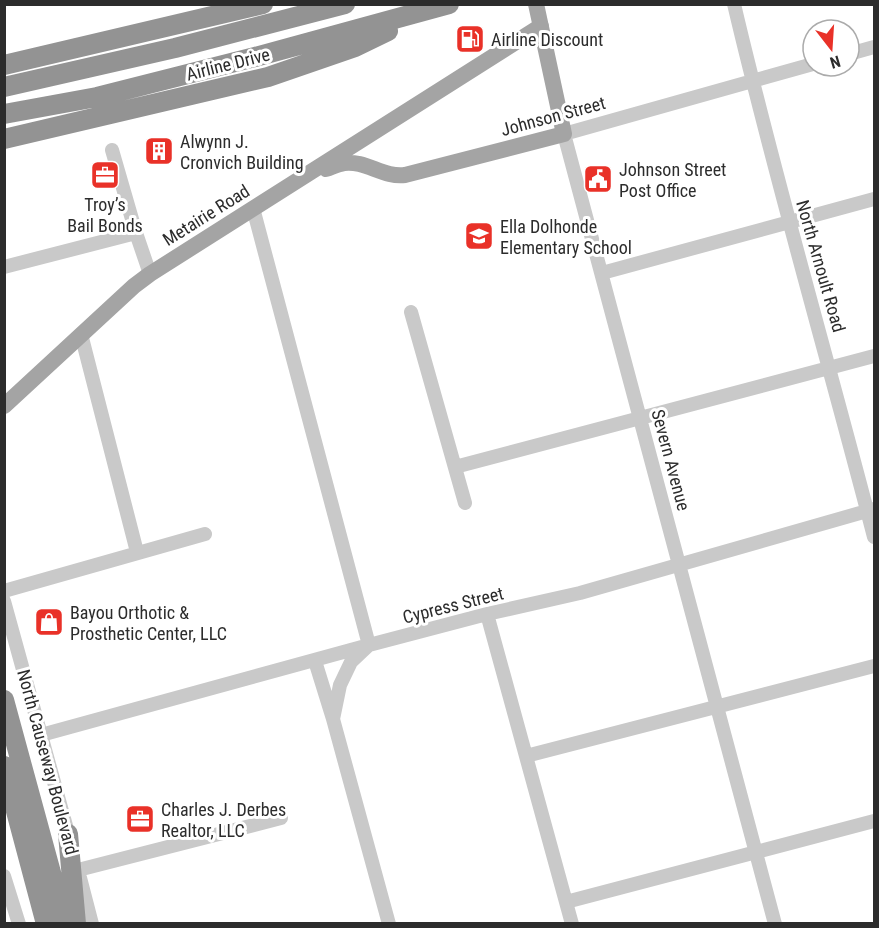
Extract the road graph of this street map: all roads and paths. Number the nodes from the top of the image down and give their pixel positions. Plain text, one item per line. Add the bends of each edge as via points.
1 (345, 4) edge
2 (449, 4) edge
3 (536, 4) edge
4 (734, 4) edge
5 (256, 6) edge
6 (427, 11) junction
7 (541, 26) junction
8 (4, 65) edge
9 (801, 67) edge
10 (752, 81) junction
11 (4, 87) edge
12 (4, 114) edge
13 (369, 134) junction
14 (564, 134) junction
15 (4, 139) edge
16 (112, 150) dead end
17 (370, 168) junction
18 (302, 177) junction
19 (874, 199) edge
20 (253, 208) junction
21 (790, 221) junction
22 (136, 233) junction
23 (4, 267) edge
24 (602, 273) junction
25 (150, 274) junction
26 (411, 312) dead end
27 (81, 334) junction
28 (874, 356) edge
29 (830, 367) junction
30 (4, 406) edge
31 (639, 417) junction
32 (455, 467) junction
33 (465, 503) dead end
34 (871, 510) edge
35 (205, 534) dead end
36 (874, 537) edge
37 (137, 552) junction
38 (679, 564) junction
39 (4, 591) edge
40 (4, 601) edge
41 (487, 614) junction
42 (369, 645) junction
43 (315, 660) junction
44 (874, 666) edge
45 (717, 706) junction
46 (7, 707) edge
47 (333, 719) junction
48 (41, 735) junction
49 (526, 756) junction
50 (4, 766) edge
51 (281, 818) dead end
52 (874, 821) edge
53 (68, 834) junction
54 (756, 852) junction
55 (78, 870) junction
56 (6, 885) edge
57 (566, 902) junction
58 (19, 924) edge
59 (46, 924) edge
60 (65, 924) edge
61 (76, 924) edge
62 (92, 924) edge
63 (389, 924) edge
64 (572, 924) edge
65 (775, 924) edge

1 - 11 highway, Airline Drive
2 - 6 highway, Airline Drive
3 - 7 main road, Severn Avenue
4 - 10 street, North Arnoult Road
5 - 8 highway
6 - 12 highway, Airline Drive via 97,97
6 - 15 highway via 355,47 247,83
7 - 13 main road, Metairie Road
7 - 14 main road, Severn Avenue
9 - 10 street, Johnson Street
10 - 14 street, Johnson Street
10 - 21 street, North Arnoult Road
13 - 17 main road via 365,154
13 - 18 main road, Metairie Road
14 - 17 main road, Johnson Street via 395,177
14 - 24 street, Severn Avenue
16 - 22 street
17 - 18 main road, Johnson Street via 345,163
18 - 20 main road, Metairie Road
19 - 21 street
20 - 25 main road, Metairie Road
20 - 42 street
21 - 24 street
21 - 29 street, North Arnoult Road
22 - 23 street
22 - 25 street
24 - 31 street, Severn Avenue
25 - 27 main road, Metairie Road
26 - 32 street
27 - 30 main road, Metairie Road
27 - 37 street
28 - 29 street
29 - 31 street
29 - 34 street, North Arnoult Road
31 - 32 street
31 - 38 street, Severn Avenue
32 - 33 street
34 - 36 street, North Arnoult Road
34 - 38 street, Cypress Street
35 - 37 street
37 - 39 street
38 - 41 street, Cypress Street via 580,593
38 - 45 street, Severn Avenue
40 - 48 street, North Causeway Boulevard
41 - 42 street, Cypress Street
41 - 49 street
42 - 43 street, Cypress Street
42 - 47 street via 351,662 340,685
43 - 47 street
43 - 48 street, Cypress Street
44 - 45 street
45 - 49 street
45 - 54 street, Severn Avenue
46 - 60 highway, North Causeway Boulevard
47 - 63 street
48 - 53 street, North Causeway Boulevard
49 - 57 street
50 - 59 highway
51 - 55 street
52 - 54 street
53 - 55 street, North Causeway Boulevard
53 - 61 highway
54 - 57 street
54 - 65 street, Severn Avenue
55 - 62 street, North Causeway Boulevard
56 - 58 street
57 - 64 street

